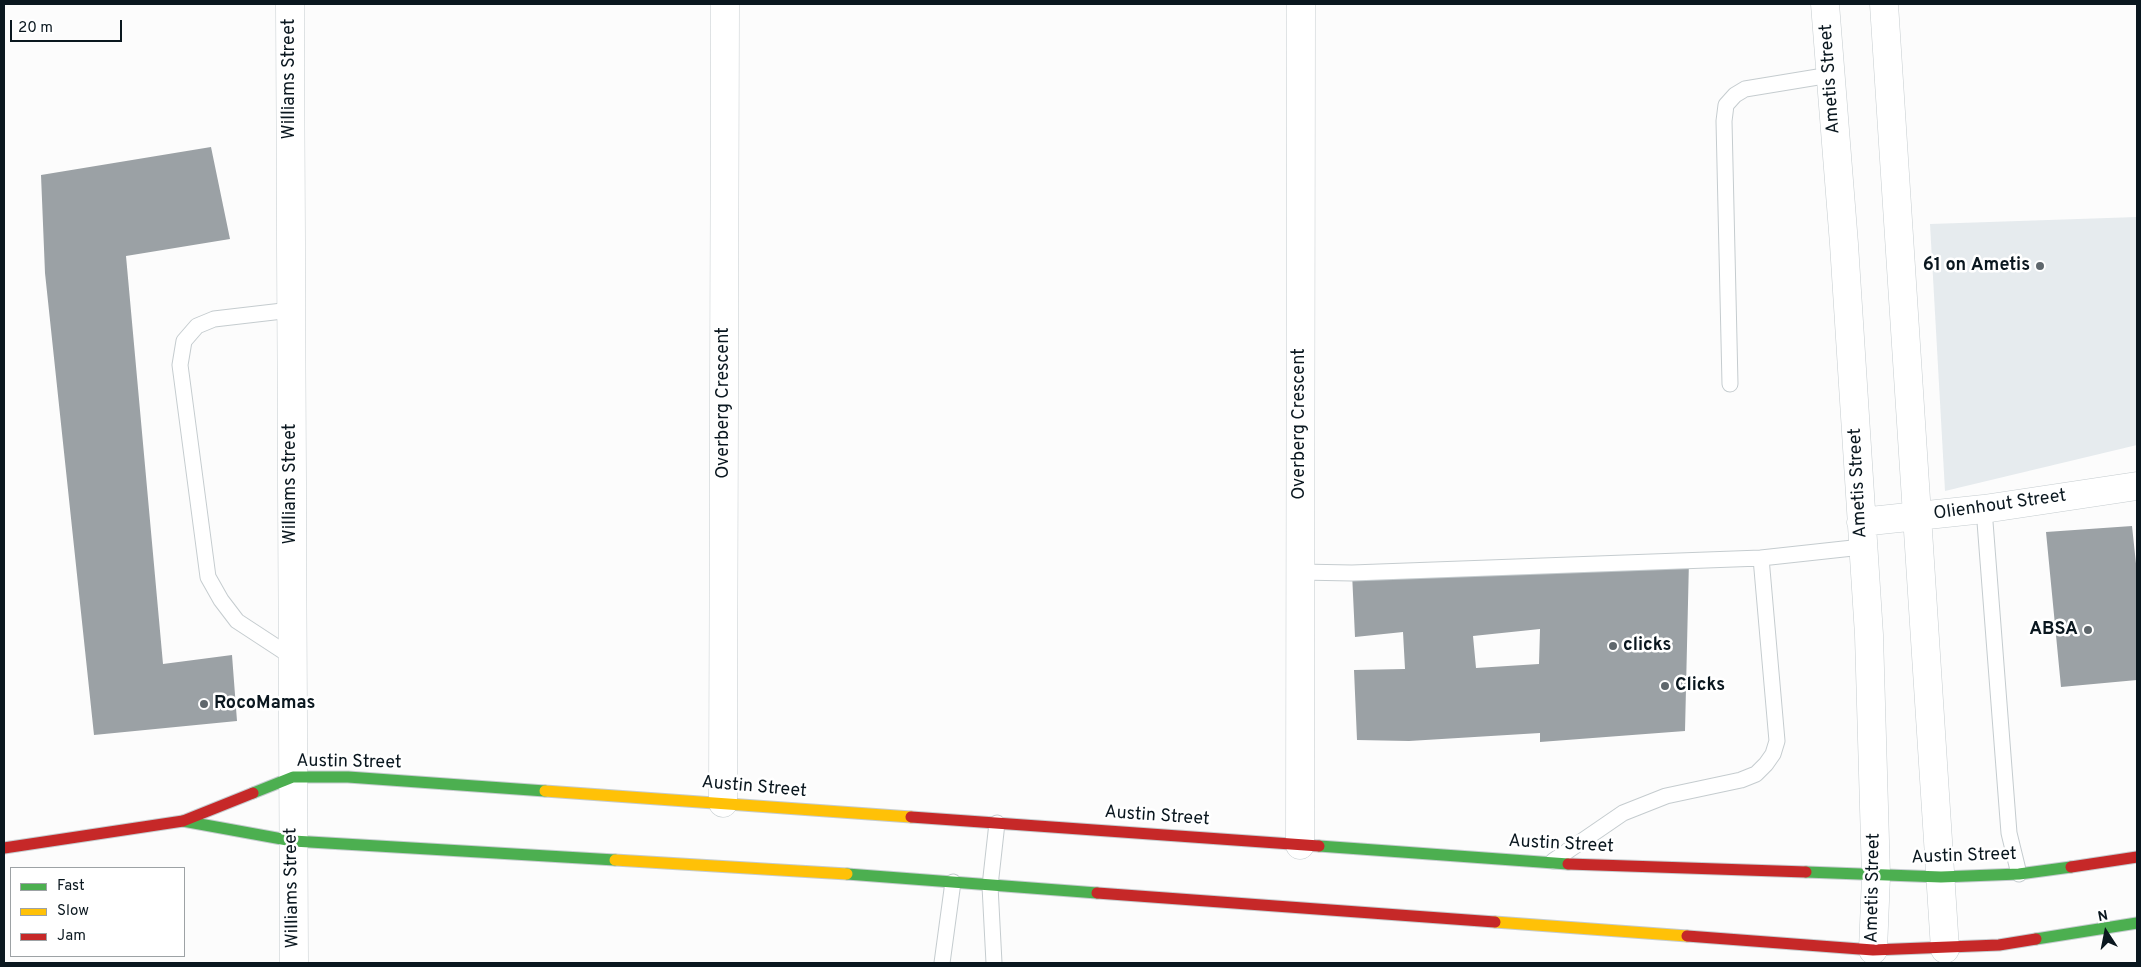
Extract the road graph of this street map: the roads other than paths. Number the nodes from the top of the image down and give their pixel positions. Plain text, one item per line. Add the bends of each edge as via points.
1 (290, 4) edge
2 (725, 4) edge
3 (1301, 4) edge
4 (1825, 4) edge
5 (1884, 4) edge
6 (1830, 74) junction
7 (291, 310) junction
8 (1730, 384) dead end
9 (2137, 486) edge
10 (1984, 509) junction
11 (1918, 516) junction
12 (1862, 535) junction
13 (1761, 558) junction
14 (1300, 572) junction
15 (292, 657) junction
16 (292, 777) junction
17 (723, 803) junction
18 (183, 821) junction
19 (998, 823) junction
20 (293, 841) junction
21 (1300, 845) junction
22 (4, 848) edge
23 (2137, 857) edge
24 (1550, 863) junction
25 (2019, 874) junction
26 (1876, 876) junction
27 (1941, 877) junction
28 (953, 882) junction
29 (990, 886) junction
30 (2137, 923) edge
31 (1945, 949) junction
32 (1874, 957) edge
33 (294, 963) edge
34 (942, 963) edge
35 (994, 963) edge

1 - 7 street, Williams Street
2 - 17 street, Overberg Crescent
3 - 14 street, Overberg Crescent
4 - 6 street, Ametis Street
5 - 11 street
6 - 8 lane via 1745,89 1726,105
6 - 12 street, Ametis Street
7 - 15 street, Williams Street
7 - 15 lane via 214,319 197,326 184,341 180,365 208,577 237,621
9 - 10 street, Olienhout Street
10 - 11 street, Olienhout Street
10 - 25 lane via 2009,833
11 - 12 street, Olienhout Street
11 - 27 street
12 - 13 lane
12 - 26 street, Ametis Street via 1869,635
13 - 14 lane via 1352,573
13 - 24 lane via 1777,741 1774,754 1756,774 1741,780 1666,796 1623,813
14 - 21 street, Overberg Crescent
15 - 16 street, Williams Street
16 - 17 street, Austin Street via 348,777
16 - 18 street, Austin Street
16 - 20 street, Williams Street
17 - 19 street, Austin Street
18 - 20 street, Austin Street
18 - 22 street, Austin Street
19 - 21 street, Austin Street
19 - 29 lane
20 - 28 street, Austin Street
20 - 33 street, Williams Street
21 - 24 street, Austin Street
23 - 25 street, Austin Street
24 - 26 street, Austin Street
25 - 27 street, Austin Street
26 - 27 street, Austin Street
26 - 32 street, Ametis Street
27 - 31 street
28 - 29 street, Austin Street
28 - 34 lane
29 - 32 street, Austin Street
29 - 35 lane
30 - 31 street, Austin Street via 1999,945
31 - 32 street, Austin Street

